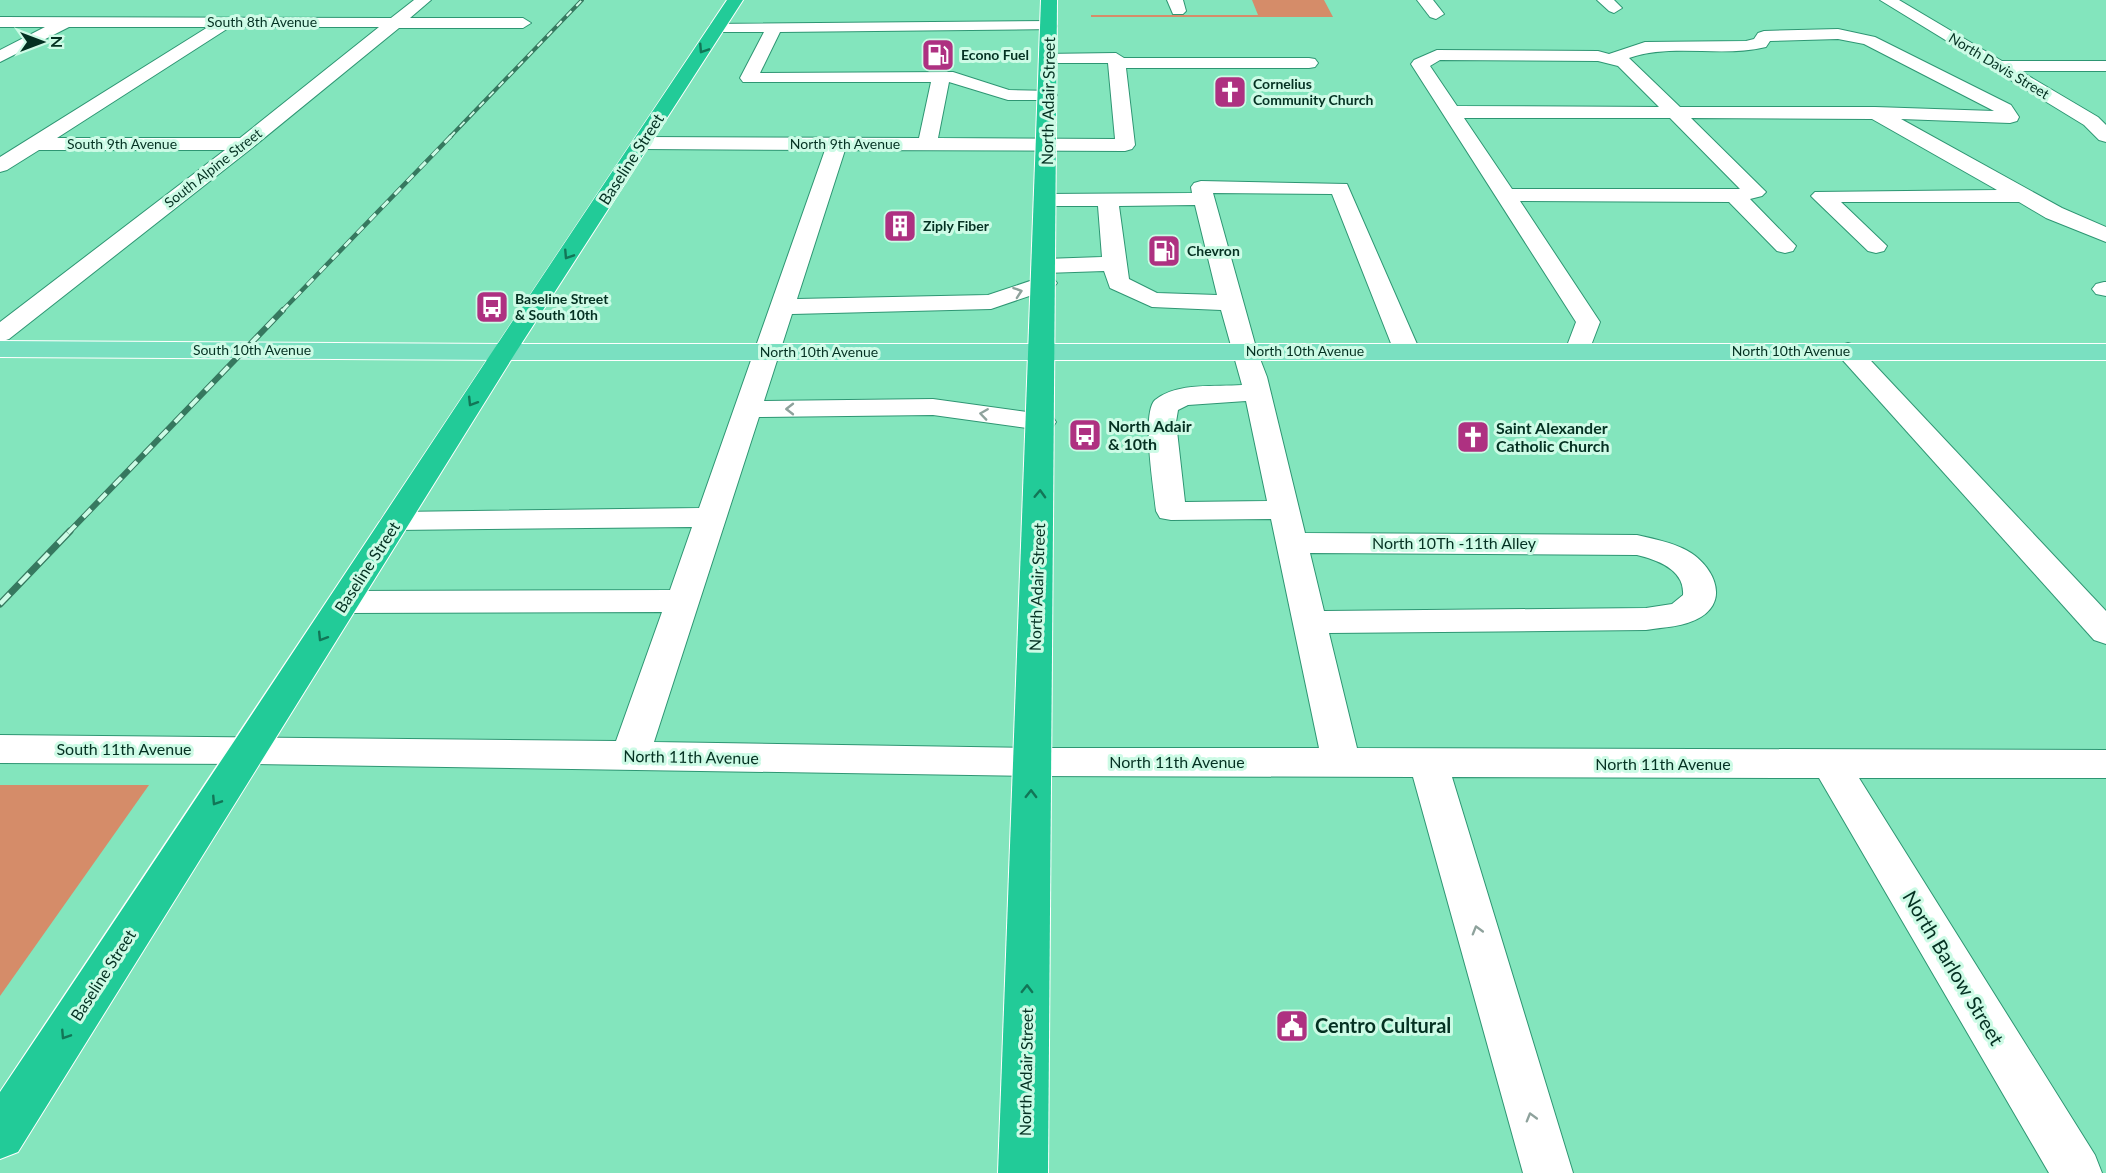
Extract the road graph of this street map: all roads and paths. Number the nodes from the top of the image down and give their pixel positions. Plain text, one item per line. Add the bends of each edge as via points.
1 (423, 0) edge
2 (735, 0) edge
3 (1425, 0) edge
4 (1888, 0) edge
5 (1436, 14) dead end
6 (0, 22) edge
7 (67, 22) junction
8 (227, 22) junction
9 (397, 23) junction
10 (523, 23) dead end
11 (905, 26) junction
12 (1049, 26) edge
13 (717, 27) junction
14 (774, 27) junction
15 (0, 57) edge
16 (1610, 59) junction
17 (1117, 63) junction
18 (1309, 63) dead end
19 (1999, 66) junction
20 (2106, 66) edge
21 (894, 77) junction
22 (941, 77) junction
23 (1048, 95) junction
24 (1450, 112) junction
25 (1674, 112) junction
26 (1875, 113) junction
27 (2106, 136) edge
28 (642, 143) junction
29 (0, 144) edge
30 (36, 144) junction
31 (245, 144) junction
32 (837, 144) junction
33 (927, 145) junction
34 (1047, 145) junction
35 (0, 166) edge
36 (1505, 195) junction
37 (1735, 196) junction
38 (2025, 196) junction
39 (1204, 199) junction
40 (1046, 200) junction
41 (1108, 200) junction
42 (2106, 235) edge
43 (1785, 246) dead end
44 (1876, 246) dead end
45 (1114, 264) junction
46 (1045, 274) junction
47 (1231, 303) junction
48 (782, 307) junction
49 (0, 334) edge
50 (0, 349) edge
51 (1044, 351) junction
52 (1244, 351) junction
53 (1407, 351) junction
54 (1578, 351) junction
55 (1848, 351) junction
56 (503, 352) junction
57 (767, 352) junction
58 (2106, 352) edge
59 (1257, 392) junction
60 (748, 409) junction
61 (1042, 422) junction
62 (1284, 510) junction
63 (711, 517) junction
64 (396, 521) junction
65 (1290, 543) junction
66 (682, 601) junction
67 (344, 602) junction
68 (1309, 622) junction
69 (2106, 632) edge
70 (0, 749) edge
71 (249, 750) junction
72 (630, 756) junction
73 (1032, 762) junction
74 (1341, 762) junction
75 (1428, 763) junction
76 (1830, 763) junction
77 (2106, 764) edge
78 (0, 1135) edge
79 (1023, 1173) edge
80 (1548, 1173) edge
81 (2077, 1173) edge

1 - 9 street, South Alpine Street
2 - 13 highway, Baseline Street
3 - 5 street
4 - 19 street, North Davis Street
6 - 7 street, South 8th Avenue
7 - 8 street, South 8th Avenue
7 - 15 street
8 - 9 street, South 8th Avenue
8 - 30 street
9 - 10 street, South 8th Avenue
9 - 31 street, South Alpine Street
11 - 12 street
11 - 14 street
11 - 21 street
12 - 17 street via 1116,58
12 - 23 highway, North Adair Street
13 - 14 street
13 -> 28 highway, Baseline Street
14 - 21 street via 749,78
16 - 24 street via 1437,55 1420,64
16 - 25 street via 1624,62
16 - 26 street via 1645,47 1746,46 1760,43 1764,36 1854,36 2004,109 2010,117
17 - 18 street via 1225,55
17 - 34 street, North 9th Avenue via 1125,145
19 - 20 street
19 - 27 street, North Davis Street via 2091,121
21 - 22 street
22 - 23 street via 954,77 1008,95
22 - 33 street
23 - 34 highway, North Adair Street
24 - 25 street
24 - 36 street
25 - 26 street
25 - 37 street via 1755,192
26 - 38 street
28 - 32 street, North 9th Avenue
28 -> 56 highway, Baseline Street
29 - 30 street, South 9th Avenue
30 - 31 street, South 9th Avenue
30 - 35 street
31 - 49 street, South Alpine Street
32 - 33 street, North 9th Avenue
32 - 48 street
33 - 34 street, North 9th Avenue
34 - 40 highway, North Adair Street
36 - 37 street
36 - 54 street via 1588,322
37 - 43 street
38 - 42 street
38 - 44 street via 1822,196
39 - 41 street
39 - 47 street
39 - 53 street via 1201,187 1340,188
40 - 41 street
40 - 46 highway, North Adair Street
41 - 45 street
45 - 46 street
45 - 47 street via 1118,283 1152,300
48 -> 46 street via 991,302
46 - 51 highway, North Adair Street
47 - 52 street
48 - 57 street
50 - 56 main road, South 10th Avenue
51 - 52 main road, North 10th Avenue
51 - 57 main road, North 10th Avenue
51 - 61 highway, North Adair Street
52 - 53 main road, North 10th Avenue
52 - 59 street
53 - 54 main road, North 10th Avenue
54 - 55 main road, North 10th Avenue
55 - 58 main road, North 10th Avenue
55 - 69 street
56 - 57 main road, North 10th Avenue
56 -> 64 highway, Baseline Street
57 - 60 street
59 - 62 street
59 - 62 street via 1182,397 1165,406 1162,422 1171,511
61 -> 60 street via 933,407
60 - 63 street
73 -> 61 highway, North Adair Street
62 - 65 street
63 - 64 street
63 - 66 street
64 - 67 highway, Baseline Street
65 - 68 street
65 - 68 street, North 10Th -11th Alley via 1637,544 1675,557 1699,580 1701,592 1698,603 1686,611 1646,619
66 - 67 street
66 - 72 street
67 -> 71 highway, Baseline Street
68 - 74 street
70 - 71 street, South 11th Avenue
71 - 72 street, North 11th Avenue
71 -> 78 highway, Baseline Street
72 - 73 street, North 11th Avenue
73 - 74 street, North 11th Avenue
79 -> 73 highway, North Adair Street
74 - 75 street, North 11th Avenue
75 - 76 street, North 11th Avenue
80 -> 75 street
76 - 77 street, North 11th Avenue
76 - 81 street, North Barlow Street

